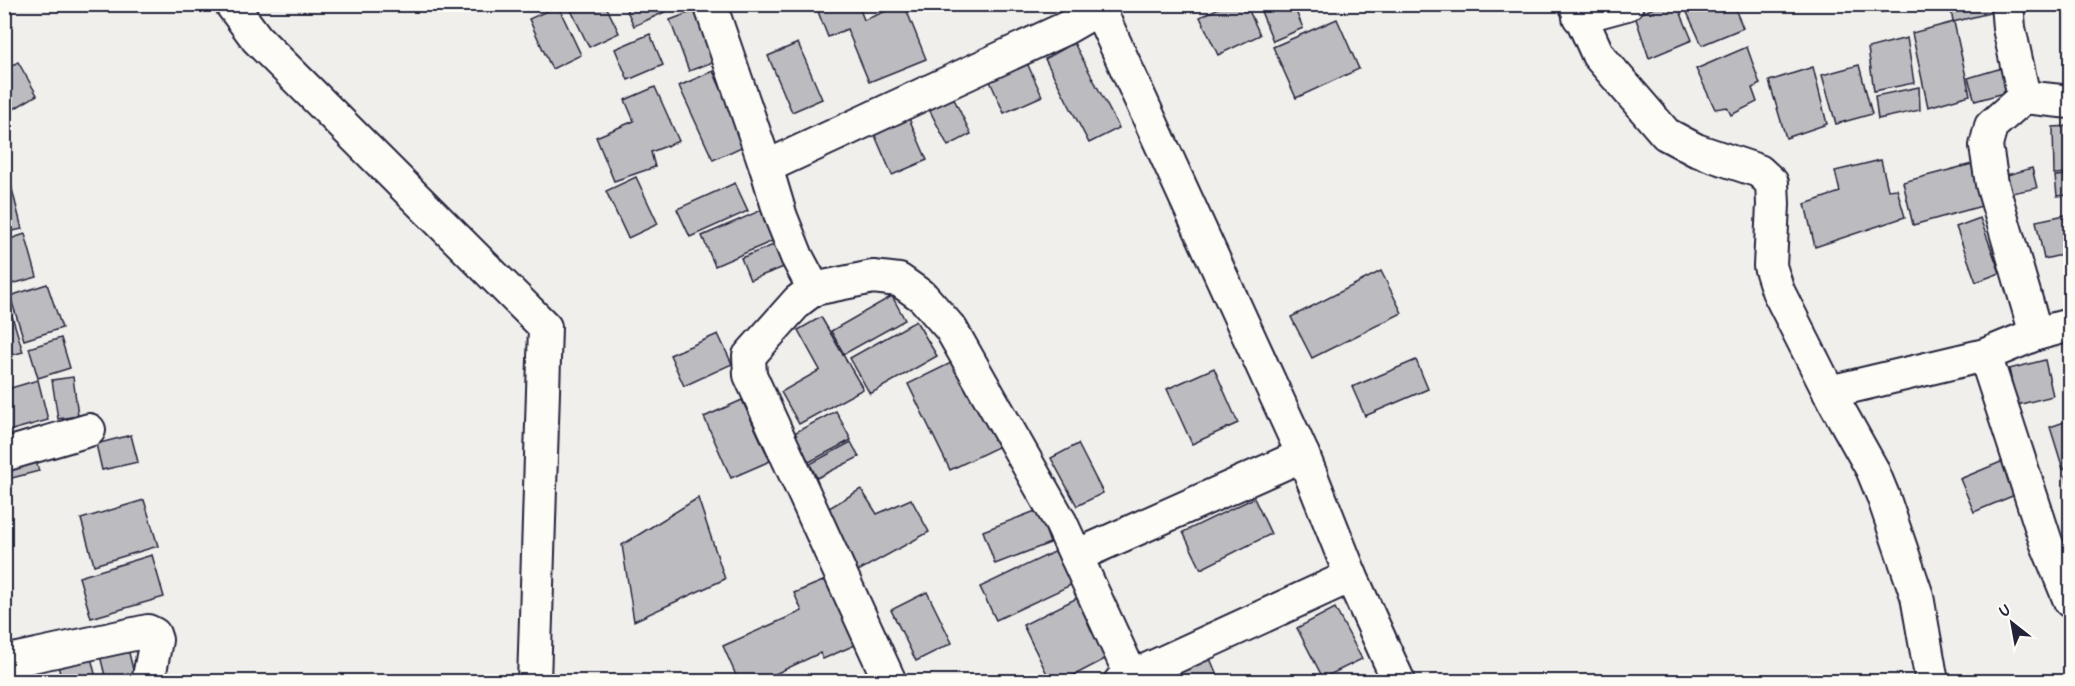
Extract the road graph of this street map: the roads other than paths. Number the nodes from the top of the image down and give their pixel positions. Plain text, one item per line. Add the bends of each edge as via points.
1 (231, 4) edge
2 (710, 4) edge
3 (1627, 4) edge
4 (2007, 4) edge
5 (1098, 7) edge
6 (1577, 11) edge
7 (2024, 97) junction
8 (2070, 102) edge
9 (766, 167) junction
10 (814, 290) junction
11 (2070, 324) edge
12 (2025, 339) junction
13 (1985, 355) junction
14 (1829, 392) junction
15 (89, 430) dead end
16 (4, 455) edge
17 (1303, 455) junction
18 (1076, 556) junction
19 (1351, 576) junction
20 (2070, 601) edge
21 (4, 662) edge
22 (1129, 680) edge
23 (148, 681) edge
24 (534, 681) edge
25 (890, 681) edge
26 (1399, 681) edge
27 (1932, 681) edge

1 - 24 street via 257,39 545,327
2 - 9 street
3 - 6 street
4 - 7 street
5 - 9 street via 1066,28
5 - 17 street
6 - 14 street via 1598,55 1666,134 1696,150 1759,171 1772,183 1770,266 1778,291
7 - 8 street
7 - 12 street via 1991,126 1986,146
9 - 10 street via 781,217
10 - 18 street via 873,277 899,280 923,297 951,330
10 - 25 street via 798,301 749,356 750,375
11 - 12 street
12 - 13 street
13 - 14 street
13 - 20 street via 2046,542
14 - 27 street via 1883,496 1917,596
15 - 16 street
17 - 18 street
17 - 19 street
18 - 22 street
19 - 22 street
19 - 26 street
21 - 23 street via 148,631 156,639

